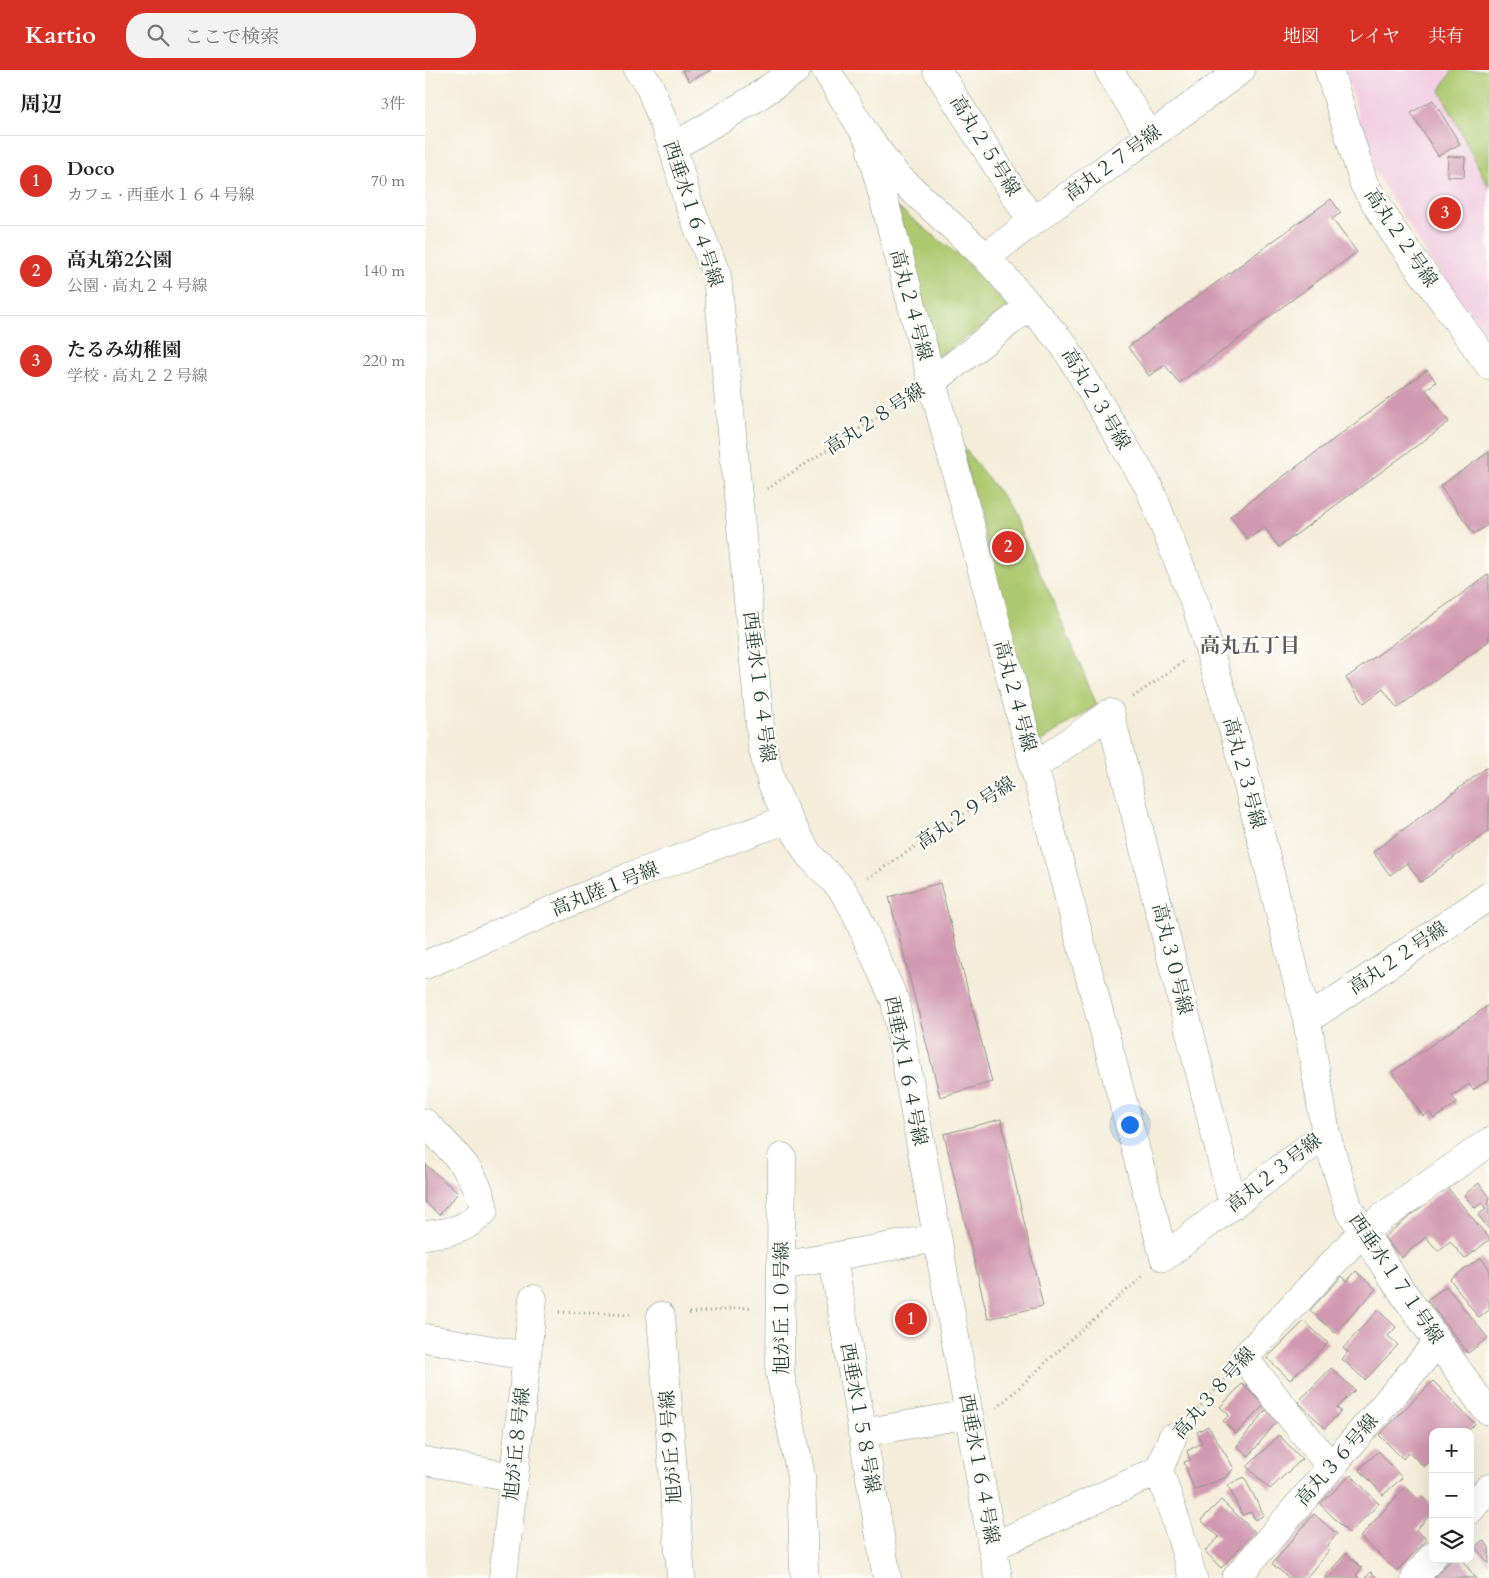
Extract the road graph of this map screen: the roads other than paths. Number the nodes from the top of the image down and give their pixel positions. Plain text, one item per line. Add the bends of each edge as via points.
1 (796, 70) edge
2 (826, 70) edge
3 (937, 70) edge
4 (1109, 70) edge
5 (1241, 70) edge
6 (1329, 70) edge
7 (639, 75) edge
8 (866, 135) junction
9 (1150, 136) junction
10 (673, 147) junction
11 (1032, 222) junction
12 (986, 257) junction
13 (1030, 306) junction
14 (1489, 365) edge
15 (932, 382) junction
16 (1111, 713) joint
17 (1034, 768) junction
18 (789, 819) junction
19 (1489, 896) edge
20 (425, 965) edge
21 (1307, 1020) junction
22 (425, 1123) edge
23 (1326, 1134) junction
24 (1489, 1142) edge
25 (782, 1157) dead end
26 (1233, 1205) junction
27 (1363, 1231) junction
28 (425, 1236) edge
29 (937, 1238) junction
30 (1164, 1257) joint
31 (833, 1258) junction
32 (781, 1266) junction
33 (532, 1305) road end
34 (661, 1315) road end
35 (425, 1338) edge
36 (1438, 1342) junction
37 (526, 1356) junction
38 (1487, 1406) edge
39 (970, 1423) junction
40 (863, 1433) junction
41 (1172, 1438) road end
42 (425, 1461) edge
43 (1331, 1467) junction
44 (1159, 1470) junction
45 (513, 1477) junction
46 (1489, 1488) edge
47 (1474, 1505) edge
48 (992, 1547) junction
49 (1429, 1561) edge
50 (503, 1578) edge
51 (681, 1578) edge
52 (805, 1578) edge
53 (887, 1578) edge
54 (998, 1578) edge
55 (1193, 1578) edge
56 (1236, 1578) edge
57 (1415, 1578) edge

1 - 10 street
2 - 8 street, 高丸２３号線
3 - 11 street, 高丸２５号線
4 - 9 street
5 - 9 street, 高丸２７号線
6 - 14 street, 高丸２２号線 via 1364,184 1395,234
7 - 10 street, 西垂水１６４号線
8 - 12 street, 高丸２３号線 via 895,174
8 - 15 street, 高丸２４号線
9 - 11 street, 高丸２７号線
10 - 18 street, 西垂水１６４号線 via 689,202 717,276 762,746 772,784
11 - 12 street, 高丸２７号線
12 - 13 street, 高丸２３号線
13 - 15 street, 高丸２８号線
13 - 21 street, 高丸２３号線 via 1064,344 1149,487 1197,609 1238,746
15 - 17 street, 高丸２４号線
16 - 17 street, 高丸２９号線
16 - 26 street, 高丸３０号線
17 - 30 street, 高丸２４号線
18 - 20 street, 高丸陸１号線 via 629,878
18 - 29 street, 西垂水１６４号線 via 809,855 853,906 895,1001
19 - 21 street, 高丸２２号線
21 - 23 street, 高丸２３号線
22 - 28 street via 457,1155 483,1197 484,1211 472,1222 451,1232
23 - 26 street, 高丸２３号線
23 - 27 street, 西垂水１７１号線 via 1349,1210
24 - 27 street, 高丸３８号線
25 - 32 street, 旭が丘１０号線
26 - 30 street, 高丸２３号線
27 - 36 street, 西垂水１７１号線
27 - 43 street, 高丸３８号線 via 1244,1358
29 - 31 street
29 - 39 street, 西垂水１６４号線
31 - 32 street
31 - 40 street, 西垂水１５８号線
32 - 52 street, 旭が丘１０号線 via 780,1373 801,1476
33 - 37 street, 旭が丘８号線
34 - 51 street, 旭が丘９号線
35 - 37 street
36 - 38 street, 西垂水１７１号線
36 - 43 street, 高丸３６号線
37 - 45 street, 旭が丘８号線
39 - 40 street
39 - 48 street, 西垂水１６４号線
40 - 53 street, 西垂水１５８号線
41 - 44 street, 高丸３８号線
42 - 45 street
43 - 56 street, 高丸３６号線
44 - 48 street
44 - 55 street
45 - 50 street, 旭が丘８号線
46 - 47 street
48 - 54 street, 西垂水１６４号線
49 - 57 street

